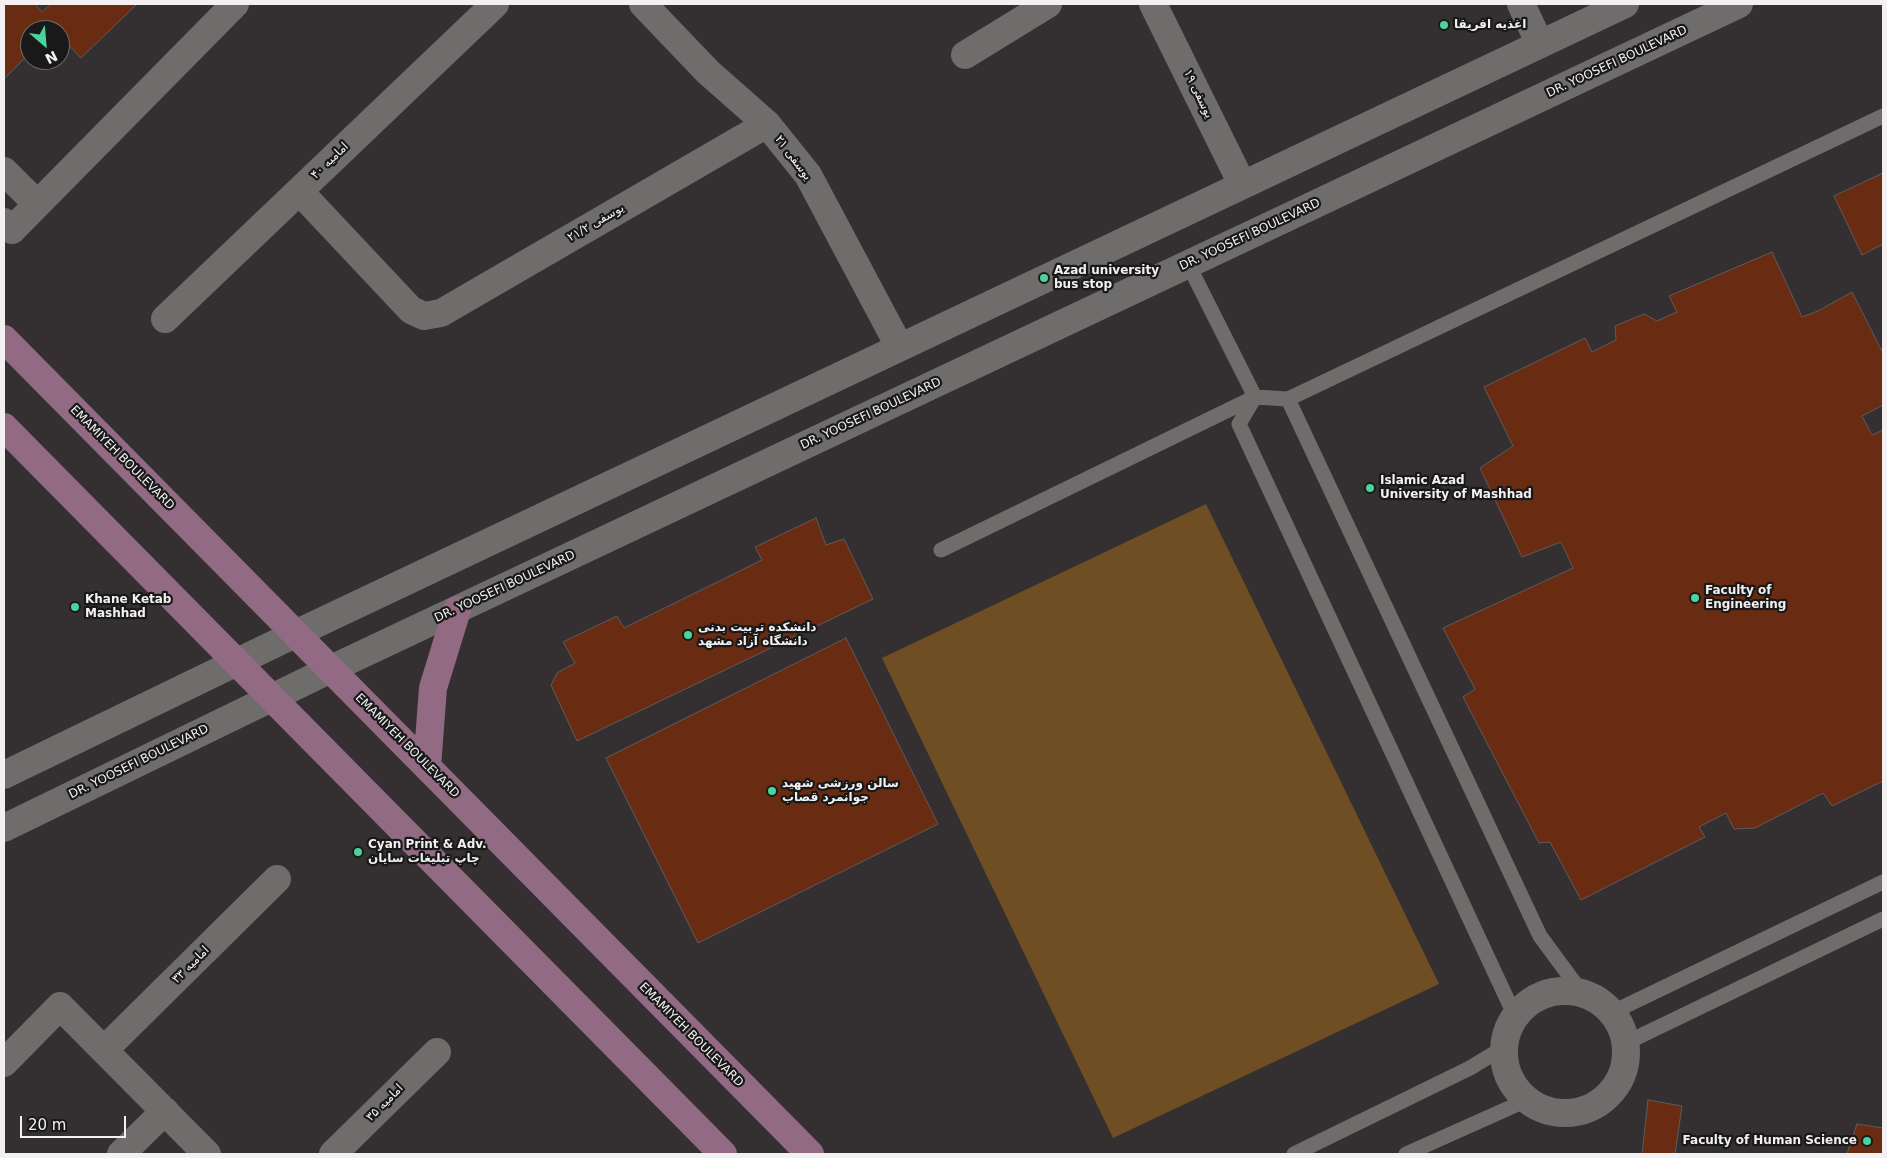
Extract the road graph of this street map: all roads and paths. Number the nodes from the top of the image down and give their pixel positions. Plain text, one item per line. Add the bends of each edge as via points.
1 (235, 4) edge
2 (495, 4) edge
3 (643, 4) edge
4 (1048, 4) edge
5 (1153, 4) edge
6 (1521, 4) edge
7 (1624, 4) edge
8 (1739, 4) edge
9 (1540, 44) junction
10 (965, 56) dead end
11 (1883, 116) edge
12 (767, 124) junction
13 (4, 170) edge
14 (1242, 184) junction
15 (299, 191) junction
16 (37, 204) junction
17 (4, 222) edge
18 (1188, 264) junction
19 (165, 319) dead end
20 (4, 339) edge
21 (899, 346) junction
22 (1255, 397) junction
23 (1288, 400) junction
24 (4, 427) edge
25 (941, 550) dead end
26 (457, 610) junction
27 (295, 634) junction
28 (237, 662) junction
29 (331, 670) junction
30 (272, 698) junction
31 (427, 767) junction
32 (4, 775) edge
33 (4, 828) edge
34 (277, 879) dead end
35 (1883, 882) edge
36 (1883, 919) edge
37 (1582, 993) junction
38 (1609, 1010) junction
39 (1515, 1016) junction
40 (1503, 1048) junction
41 (104, 1050) junction
42 (437, 1052) dead end
43 (4, 1063) edge
44 (1623, 1071) junction
45 (1527, 1100) junction
46 (165, 1111) junction
47 (121, 1154) edge
48 (207, 1154) edge
49 (334, 1154) edge
50 (723, 1154) edge
51 (810, 1154) edge
52 (1294, 1154) edge
53 (1406, 1154) edge

1 - 16 street
2 - 15 street, امامیه ۴۰
3 - 12 street, یوسفی ۲۱ via 708,72
4 - 10 street
5 - 14 street, یوسفی ۱۹
6 - 9 street
7 - 9 street
8 - 18 street, DR. YOOSEFI BOULEVARD
9 - 14 street
11 - 23 lane
12 - 15 street, یوسفی ۲۱/۲ via 441,313 424,316 411,310
12 - 21 street, یوسفی ۲۱ via 808,175
13 - 16 street
14 - 21 street
15 - 19 street, امامیه ۴۰
16 - 17 street via 12,230
18 - 22 lane
18 - 26 street, DR. YOOSEFI BOULEVARD
20 - 27 main road, EMAMIYEH BOULEVARD
21 - 27 street
22 - 23 lane
22 - 25 lane
22 - 39 lane via 1239,424
23 - 37 lane via 1540,936
24 - 28 main road
26 - 29 street, DR. YOOSEFI BOULEVARD
26 - 31 main road via 434,688
27 - 28 street
27 - 29 main road, EMAMIYEH BOULEVARD
28 - 30 main road
28 - 32 street
29 - 30 street, DR. YOOSEFI BOULEVARD
29 - 31 main road, EMAMIYEH BOULEVARD
30 - 33 street, DR. YOOSEFI BOULEVARD
30 - 50 main road
31 - 51 main road, EMAMIYEH BOULEVARD
34 - 41 street, امامیه ۳۳
35 - 38 lane via 1615,1011
36 - 44 lane via 1632,1040
37 - 38 street
37 - 39 street via 1563,991 1545,994 1528,1003
38 - 44 street via 1619,1022 1624,1038 1626,1055
39 - 40 street
40 - 45 street via 1505,1068 1514,1086
40 - 52 lane via 1470,1068
41 - 43 street via 60,1006
41 - 46 street
42 - 49 street, امامیه ۳۵
44 - 45 street via 1614,1088 1600,1102 1583,1110 1563,1113 1544,1110
45 - 53 lane
46 - 47 street
46 - 48 street

